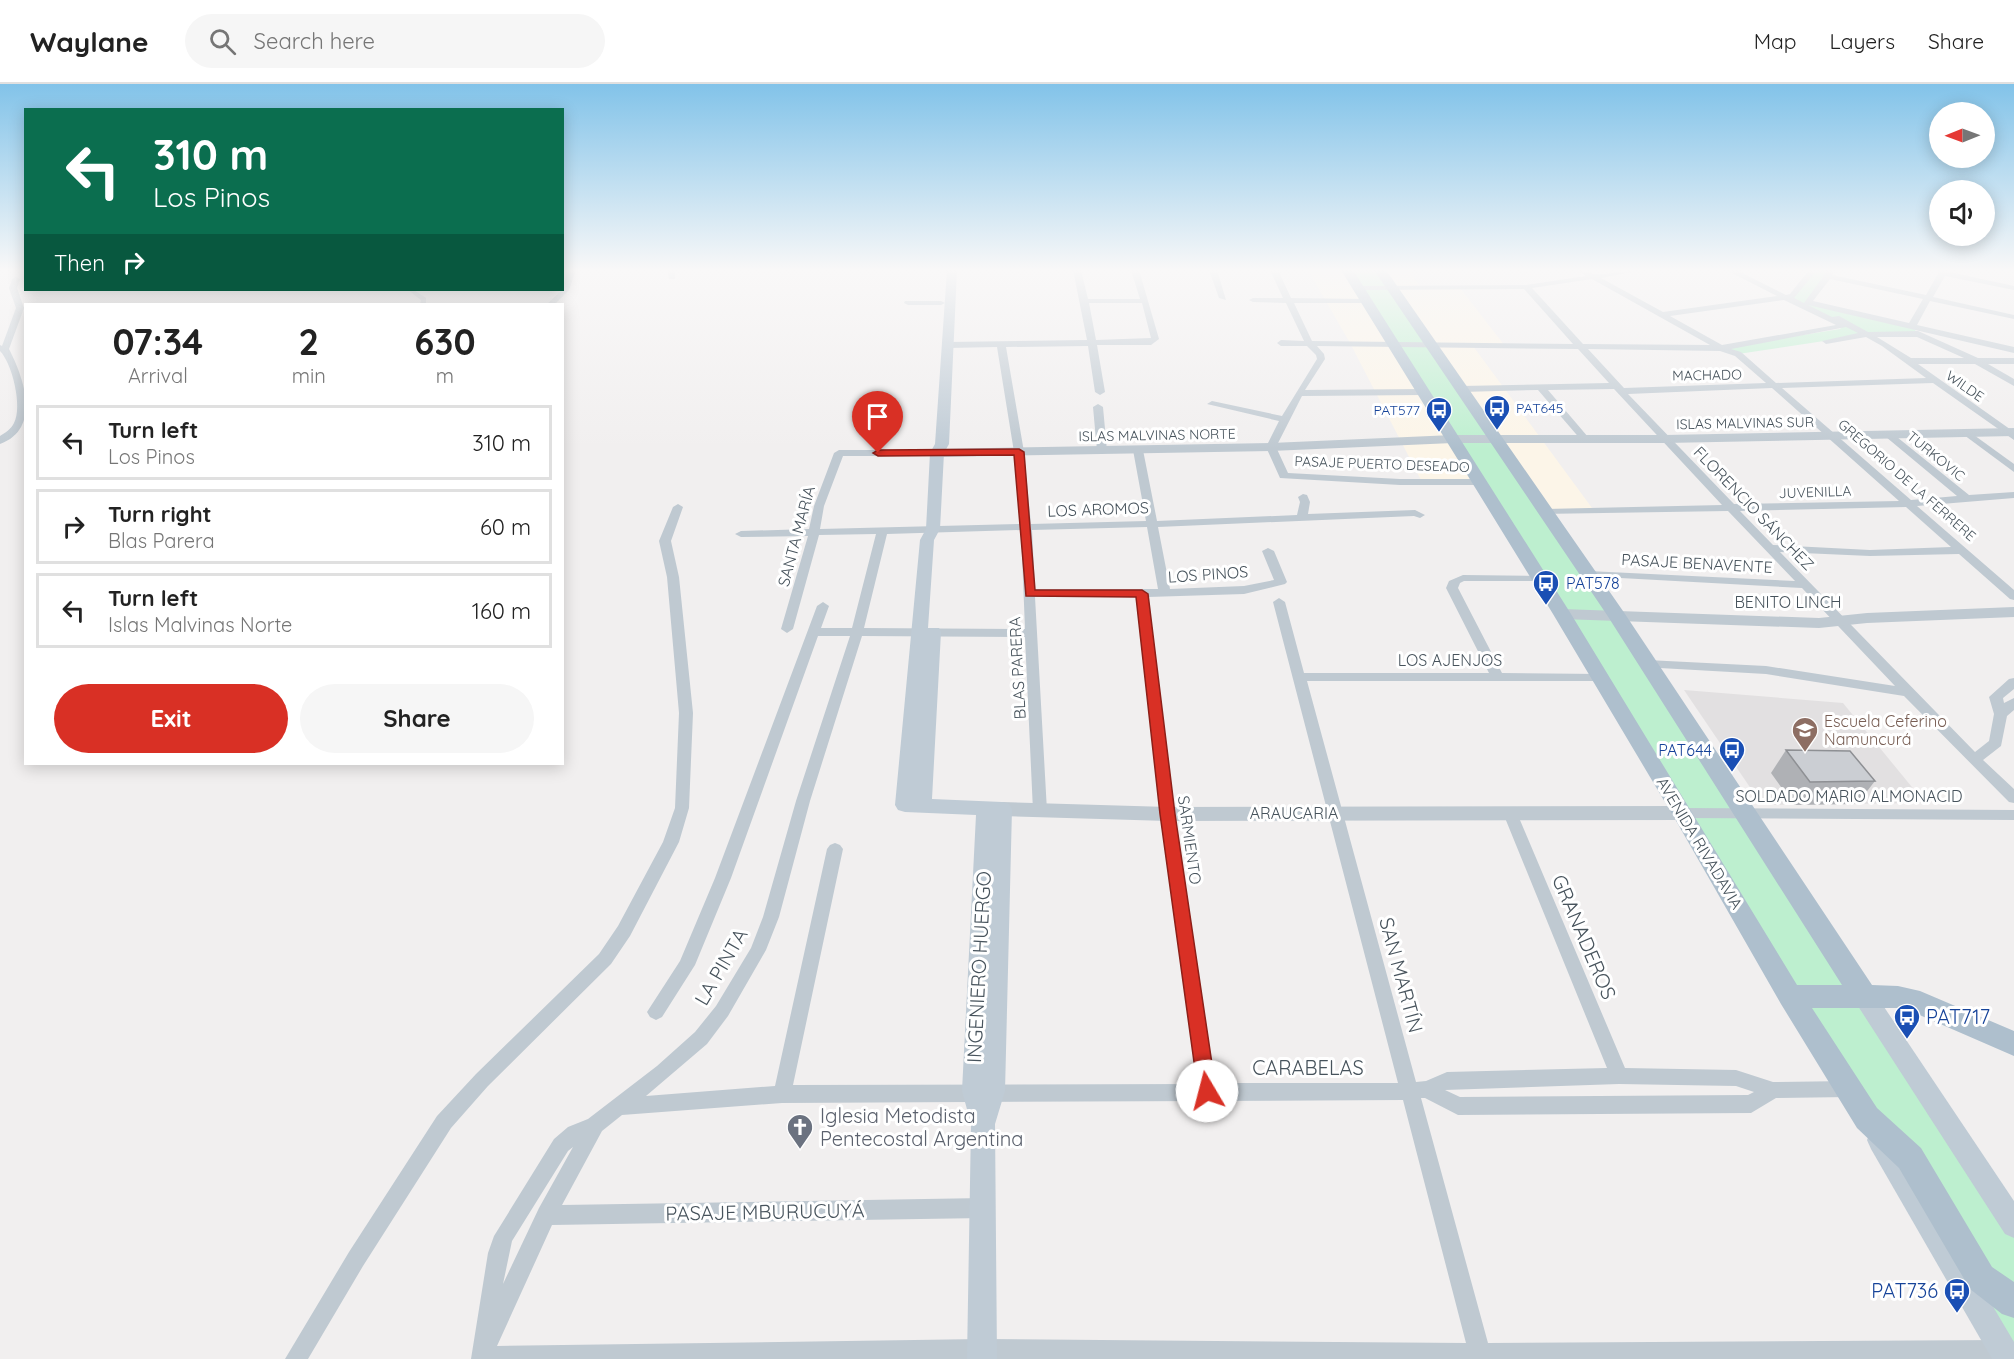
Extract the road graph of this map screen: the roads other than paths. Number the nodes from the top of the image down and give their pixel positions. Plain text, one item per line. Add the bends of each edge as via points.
1 (11, 330) edge
2 (939, 330) edge
3 (949, 330) edge
4 (1090, 330) edge
5 (1154, 330) edge
6 (1302, 330) edge
7 (1383, 330) edge
8 (1420, 330) edge
9 (1566, 330) edge
10 (1688, 330) edge
11 (1837, 330) edge
12 (1861, 330) edge
13 (1915, 330) junction
14 (1870, 334) junction
15 (1815, 342) dead end
16 (1093, 343) junction
17 (1281, 343) dead end
18 (1309, 343) junction
19 (1392, 344) junction
20 (948, 345) junction
21 (1001, 345) junction
22 (1431, 345) junction
23 (1793, 346) dead end
24 (1583, 347) junction
25 (3, 348) edge
26 (1721, 348) junction
27 (2014, 350) edge
28 (1738, 354) junction
29 (1909, 361) junction
30 (1977, 361) junction
31 (2014, 361) edge
32 (1934, 380) junction
33 (2014, 382) edge
34 (1540, 387) junction
35 (1777, 387) junction
36 (1620, 388) junction
37 (1461, 389) junction
38 (1100, 392) dead end
39 (1423, 392) junction
40 (1299, 393) junction
41 (1212, 404) dead end
42 (1098, 407) dead end
43 (1286, 420) junction
44 (1967, 433) junction
45 (2012, 434) edge
46 (1889, 435) junction
47 (1835, 437) junction
48 (1453, 439) junction
49 (1476, 439) joint
50 (1665, 439) junction
51 (1497, 440) junction
52 (1585, 440) junction
53 (0, 441) edge
54 (1271, 447) junction
55 (1138, 450) junction
56 (1102, 451) junction
57 (1019, 452) junction
58 (839, 453) joint
59 (936, 453) junction
60 (2014, 469) edge
61 (1479, 482) junction
62 (2014, 495) edge
63 (1303, 497) dead end
64 (1966, 498) junction
65 (1909, 503) junction
66 (678, 507) dead end
67 (1732, 510) junction
68 (1545, 512) junction
69 (1305, 514) junction
70 (1152, 520) junction
71 (1026, 527) junction
72 (933, 529) junction
73 (882, 531) junction
74 (814, 533) junction
75 (741, 534) dead end
76 (1770, 548) junction
77 (1963, 550) junction
78 (1268, 551) dead end
79 (1588, 574) junction
80 (1539, 578) junction
81 (1804, 585) junction
82 (1030, 593) junction
83 (1165, 593) junction
84 (1142, 594) junction
85 (2014, 596) edge
86 (1279, 602) dead end
87 (823, 606) dead end
88 (2013, 613) edge
89 (1562, 614) junction
90 (1616, 615) junction
91 (1840, 622) junction
92 (787, 629) dead end
93 (812, 632) junction
94 (857, 633) junction
95 (1032, 633) junction
96 (927, 634) junction
97 (1647, 664) junction
98 (1300, 677) junction
99 (1497, 677) junction
100 (1600, 678) junction
101 (2014, 682) edge
102 (1908, 692) junction
103 (2014, 702) edge
104 (2001, 714) junction
105 (1974, 760) junction
106 (2014, 798) edge
107 (994, 809) junction
108 (1040, 811) junction
109 (1336, 813) junction
110 (1510, 813) junction
111 (1683, 813) junction
112 (1745, 813) junction
113 (1168, 814) junction
114 (2014, 815) edge
115 (835, 849) dead end
116 (1790, 996) junction
117 (1864, 996) junction
118 (656, 1012) dead end
119 (2014, 1044) edge
120 (1619, 1076) junction
121 (1849, 1089) junction
122 (1418, 1090) junction
123 (1773, 1090) junction
124 (983, 1091) junction
125 (1207, 1091) junction
126 (782, 1094) junction
127 (616, 1107) junction
128 (1867, 1118) junction
129 (595, 1125) junction
130 (984, 1208) junction
131 (546, 1215) junction
132 (2014, 1225) edge
133 (2014, 1302) edge
134 (982, 1355) edge
135 (2006, 1355) edge
136 (1481, 1357) edge
137 (481, 1358) edge
138 (296, 1359) edge

1 - 25 street
2 - 59 main road via 930,443
3 - 20 main road
4 - 16 street
5 - 16 street via 1155,339 1151,342
6 - 18 street
7 - 19 main road, AVENIDA RIVADAVIA
8 - 22 main road
9 - 24 street, FLORENCIO SÁNCHEZ
10 - 26 street
11 - 26 street
12 - 14 street, WILDE
13 - 14 street
13 - 27 street
13 - 30 street
14 - 15 street
14 - 29 street, WILDE
16 - 21 street
16 - 38 street
17 - 18 street
18 - 19 street
18 - 40 street via 1321,359
19 - 22 street
19 - 39 main road, AVENIDA RIVADAVIA
20 - 21 street
20 - 59 main road via 942,444
21 - 57 street, BLAS PARERA
22 - 24 street
22 - 37 main road
23 - 28 street
24 - 26 street
24 - 36 street, FLORENCIO SÁNCHEZ
25 - 53 street via 15,369 21,410 20,422
26 - 28 street, GREGORIO DE LA FERRERE
28 - 35 street, GREGORIO DE LA FERRERE
29 - 30 street
29 - 32 street, WILDE
30 - 31 street
30 - 33 street
32 - 35 street, MACHADO via 1829,388
32 - 45 street, WILDE
34 - 36 street, MACHADO
34 - 37 street, MACHADO
34 - 52 street
35 - 36 street, MACHADO
35 - 47 street, GREGORIO DE LA FERRERE
36 - 50 street, FLORENCIO SÁNCHEZ
37 - 51 main road
39 - 40 street
39 - 48 main road, AVENIDA RIVADAVIA
40 - 43 street
41 - 43 street
42 - 56 street
43 - 54 street
44 - 45 street, ISLAS MALVINAS SUR
44 - 46 street, ISLAS MALVINAS SUR
44 - 60 street
46 - 47 street, ISLAS MALVINAS SUR
46 - 64 street, TURKOVIC
47 - 50 street, ISLAS MALVINAS SUR
47 - 65 street, GREGORIO DE LA FERRERE
48 - 49 street, ISLAS MALVINAS NORTE
48 - 54 street, ISLAS MALVINAS NORTE
48 - 61 main road, AVENIDA RIVADAVIA
49 - 51 street, ISLAS MALVINAS SUR
50 - 52 street, ISLAS MALVINAS SUR
50 - 67 street, FLORENCIO SÁNCHEZ
51 - 52 street, ISLAS MALVINAS SUR
51 - 68 main road
54 - 55 street, ISLAS MALVINAS NORTE
54 - 61 street, PASAJE PUERTO DESEADO via 1284,476
55 - 56 street, ISLAS MALVINAS NORTE
55 - 70 street
56 - 57 street, ISLAS MALVINAS NORTE
57 - 59 street, ISLAS MALVINAS NORTE
57 - 71 street, BLAS PARERA
58 - 59 street, ISLAS MALVINAS NORTE
58 - 74 street, SANTA MARÍA via 819,506
59 - 72 main road
61 - 80 main road, AVENIDA RIVADAVIA
62 - 64 street, JUVENILLA
63 - 69 street
64 - 65 street, JUVENILLA
65 - 67 street, JUVENILLA
65 - 77 street, GREGORIO DE LA FERRERE
66 - 138 street via 665,541 673,578 686,713 682,808 671,843 624,932 605,958 444,1122
67 - 68 street, JUVENILLA
67 - 76 street, FLORENCIO SÁNCHEZ
68 - 79 main road
69 - 69 street, LOS AROMOS via 1331,521 1420,515 1415,513
69 - 70 street, LOS AROMOS
70 - 71 street, LOS AROMOS
70 - 83 street
71 - 72 street, LOS AROMOS
71 - 82 street, BLAS PARERA
72 - 73 street, LOS AROMOS
72 - 96 main road via 938,540
73 - 74 street, LOS AROMOS
73 - 94 street, LA PINTA
74 - 75 street, LOS AROMOS
74 - 92 street, SANTA MARÍA
76 - 77 street via 1870,554
76 - 81 street, FLORENCIO SÁNCHEZ
77 - 85 street, GREGORIO DE LA FERRERE
78 - 83 street, LOS PINOS via 1281,582 1244,590
79 - 81 street, PASAJE BENAVENTE
79 - 90 main road
80 - 89 main road, AVENIDA RIVADAVIA
80 - 99 street via 1463,578 1455,581 1452,588
81 - 91 street, FLORENCIO SÁNCHEZ
82 - 84 street, LOS PINOS
82 - 95 street, BLAS PARERA
83 - 84 street, LOS PINOS
84 - 113 street, SARMIENTO
86 - 98 street, SAN MARTÍN
87 - 93 street
88 - 91 street, BENITO LINCH
89 - 90 street, BENITO LINCH
89 - 100 main road, AVENIDA RIVADAVIA
90 - 91 street, BENITO LINCH
90 - 97 main road
91 - 102 street, FLORENCIO SÁNCHEZ
93 - 94 street
93 - 118 street via 723,878 687,965
94 - 96 street
94 - 127 street, LA PINTA via 758,950 701,1038
95 - 96 street
95 - 108 street, BLAS PARERA
96 - 107 main road, ARAUCARIA via 913,805
97 - 102 street via 1766,670
97 - 112 main road
98 - 99 street, LOS AJENJOS
98 - 109 street, SAN MARTÍN
99 - 100 street, LOS AJENJOS
100 - 111 main road, AVENIDA RIVADAVIA
101 - 104 street via 1996,697
102 - 105 street, FLORENCIO SÁNCHEZ
103 - 104 street
104 - 105 street via 1996,743
105 - 106 street, FLORENCIO SÁNCHEZ
107 - 108 street, ARAUCARIA
107 - 124 main road, INGENIERO HUERGO
108 - 113 street, ARAUCARIA
109 - 110 street, ARAUCARIA
109 - 113 street, ARAUCARIA
109 - 122 street, SAN MARTÍN
110 - 111 street, ARAUCARIA
110 - 120 street, GRANADEROS
111 - 112 street, SOLDADO MARIO ALMONACID
111 - 116 main road, AVENIDA RIVADAVIA
112 - 114 street, SOLDADO MARIO ALMONACID
112 - 117 main road
113 - 125 street, SARMIENTO
115 - 126 street
116 - 117 main road
116 - 121 main road, AVENIDA RIVADAVIA
117 - 119 main road via 1920,1003
117 - 132 main road
120 - 122 street, CARABELAS via 1447,1080
120 - 123 street, CARABELAS via 1736,1078
121 - 123 street, CARABELAS
121 - 128 main road, AVENIDA RIVADAVIA
122 - 123 street, CARABELAS via 1458,1106 1751,1104
122 - 125 street, CARABELAS
122 - 136 street, SAN MARTÍN
124 - 125 street, CARABELAS
124 - 126 street, CARABELAS
124 - 130 main road, INGENIERO HUERGO
126 - 127 street, CARABELAS
127 - 129 street, LA PINTA
128 - 133 main road via 1910,1158 1981,1278
128 - 135 main road, AVENIDA RIVADAVIA
129 - 131 street, LA PINTA
129 - 137 street via 575,1133 561,1145 504,1236
130 - 131 street, PASAJE MBURUCUYÁ
130 - 134 main road, INGENIERO HUERGO
131 - 137 street, LA PINTA
134 - 136 street
134 - 137 street
135 - 136 street

